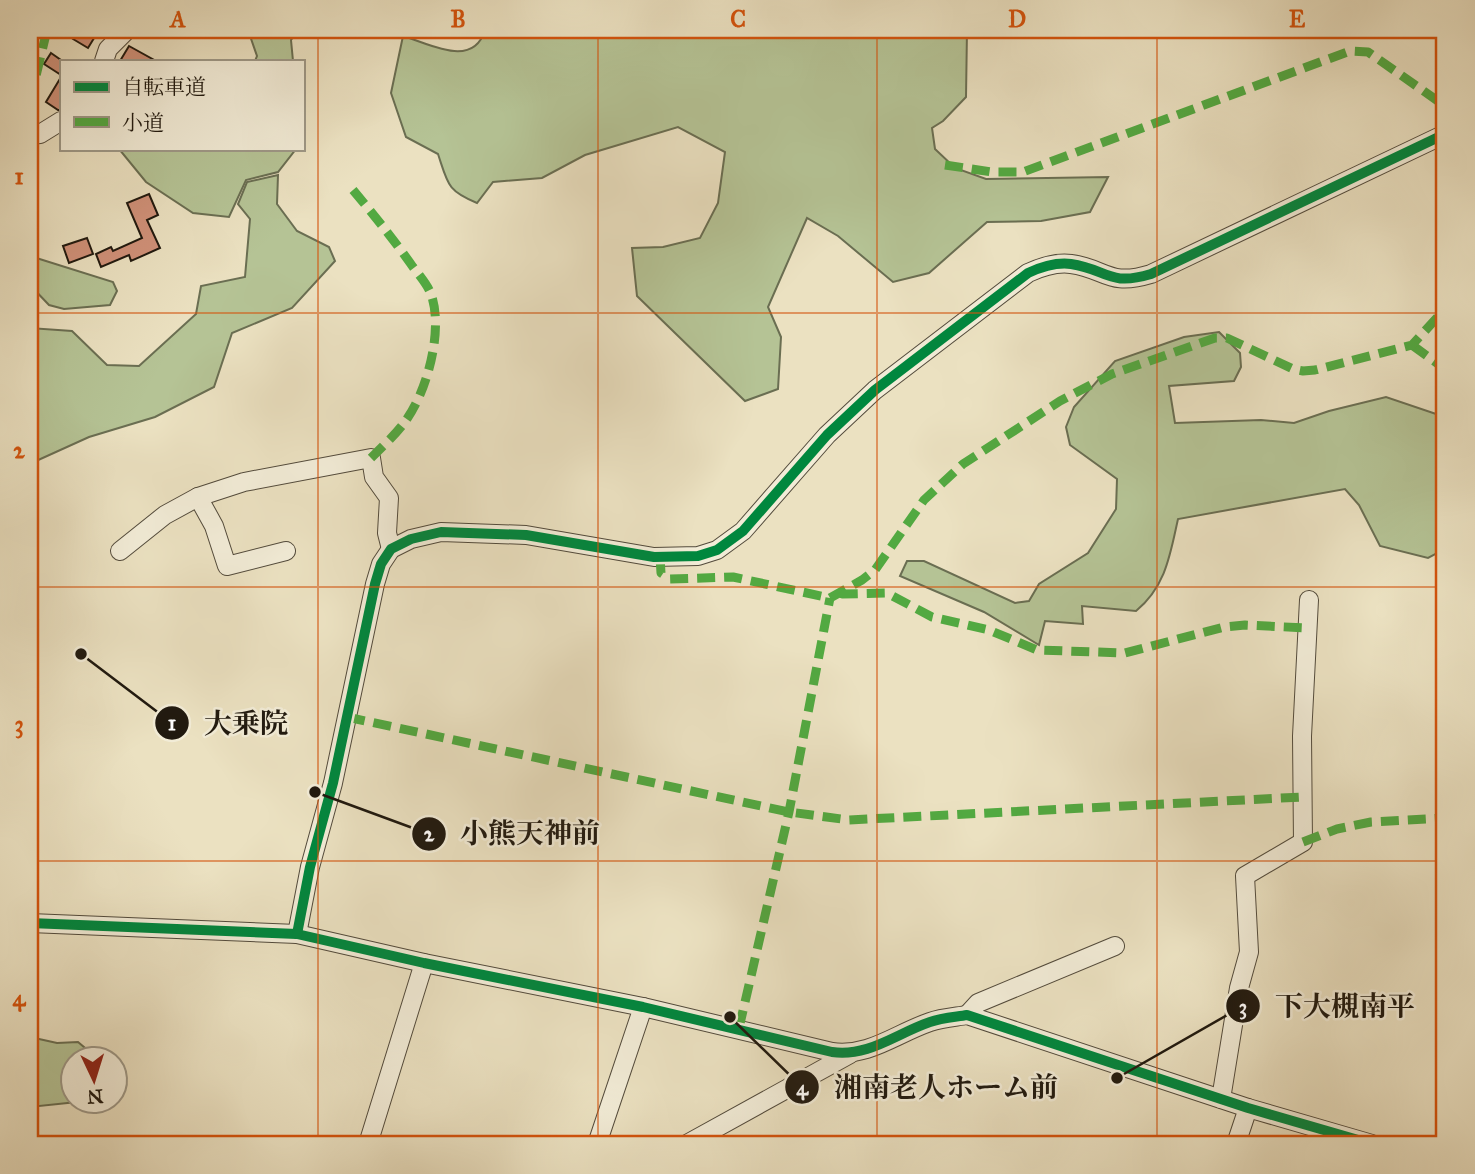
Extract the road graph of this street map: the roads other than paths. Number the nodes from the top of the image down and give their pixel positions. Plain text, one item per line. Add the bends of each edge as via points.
1 (127, 30) edge
2 (104, 60) edge
3 (60, 122) edge
4 (35, 134) edge
5 (1445, 134) edge
6 (198, 497) junction
7 (391, 549) junction
8 (120, 551) dead end
9 (286, 551) dead end
10 (1309, 600) dead end
11 (30, 923) edge
12 (297, 934) junction
13 (1115, 946) dead end
14 (425, 964) junction
15 (643, 1007) junction
16 (967, 1015) junction
17 (850, 1054) junction
18 (1221, 1099) junction
19 (1248, 1108) junction
20 (368, 1144) edge
21 (597, 1144) edge
22 (687, 1144) edge
23 (1236, 1144) edge
24 (1372, 1144) edge

1 - 2 street via 108,49
3 - 4 street
5 - 7 street via 1151,274 1109,278 1069,263 1028,273 875,390 827,435 743,531 717,550 698,556 654,557 526,535 441,531 411,538
6 - 7 street via 244,482 371,458 374,477 389,498
6 - 8 street via 165,515
6 - 9 street via 214,526 227,566
7 - 12 street via 376,584
10 - 18 street via 1302,736 1303,842 1245,876 1249,952
11 - 12 street
12 - 14 street
13 - 16 street via 978,1003
14 - 15 street
14 - 20 street
15 - 17 street
15 - 21 street
16 - 17 street via 931,1021
16 - 18 street
17 - 22 street
18 - 19 street
19 - 23 street
19 - 24 street

